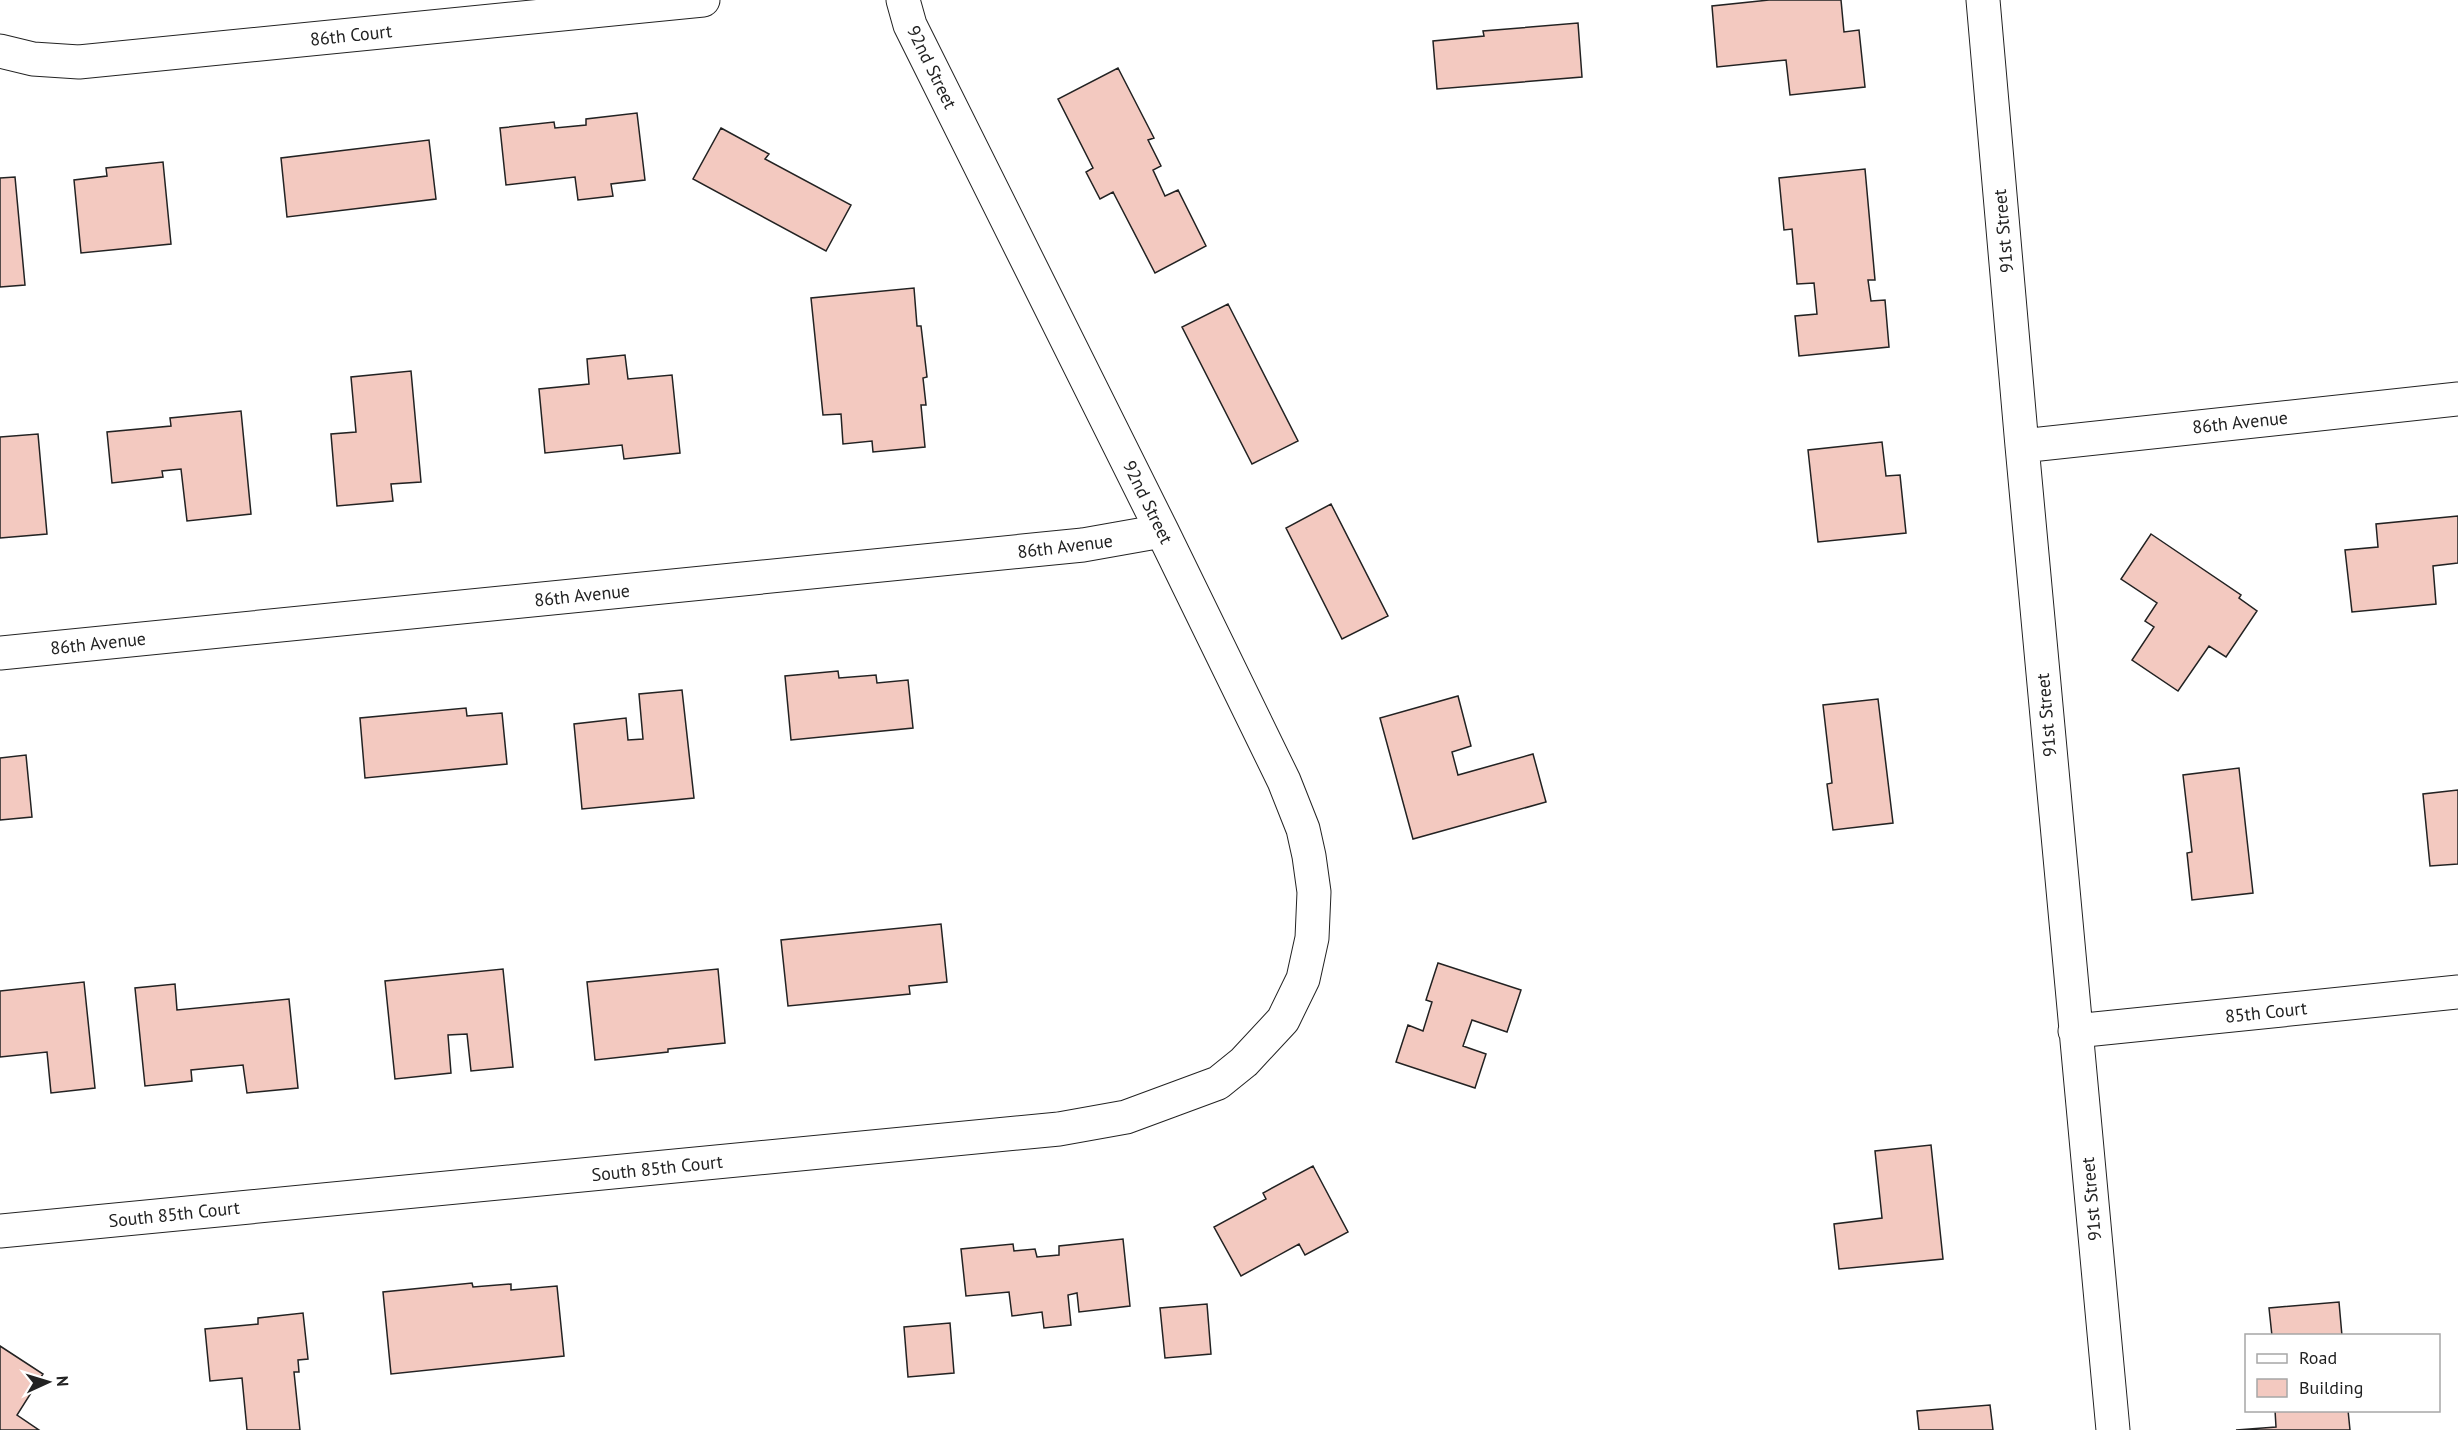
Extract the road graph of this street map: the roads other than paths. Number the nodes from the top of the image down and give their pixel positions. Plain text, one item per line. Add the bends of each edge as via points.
1 (703, 0) edge
2 (903, 0) edge
3 (1983, 0) edge
4 (0, 51) edge
5 (2458, 399) edge
6 (2022, 446) junction
7 (1162, 531) junction
8 (0, 652) edge
9 (2458, 992) edge
10 (1283, 1020) joint
11 (2075, 1031) junction
12 (0, 1231) edge
13 (2113, 1430) edge

1 - 4 street, 86th Court via 79,62
2 - 7 street, 92nd Street via 910,25
3 - 6 street, 91st Street
5 - 6 street, 86th Avenue
6 - 11 street, 91st Street
7 - 8 street, 86th Avenue via 1083,545
7 - 10 street, 92nd Street via 1284,781 1303,829 1314,892 1312,938 1304,978
9 - 11 street, 85th Court
10 - 12 street, South 85th Court via 1244,1062 1218,1083 1126,1117 1059,1129
11 - 13 street, 91st Street

